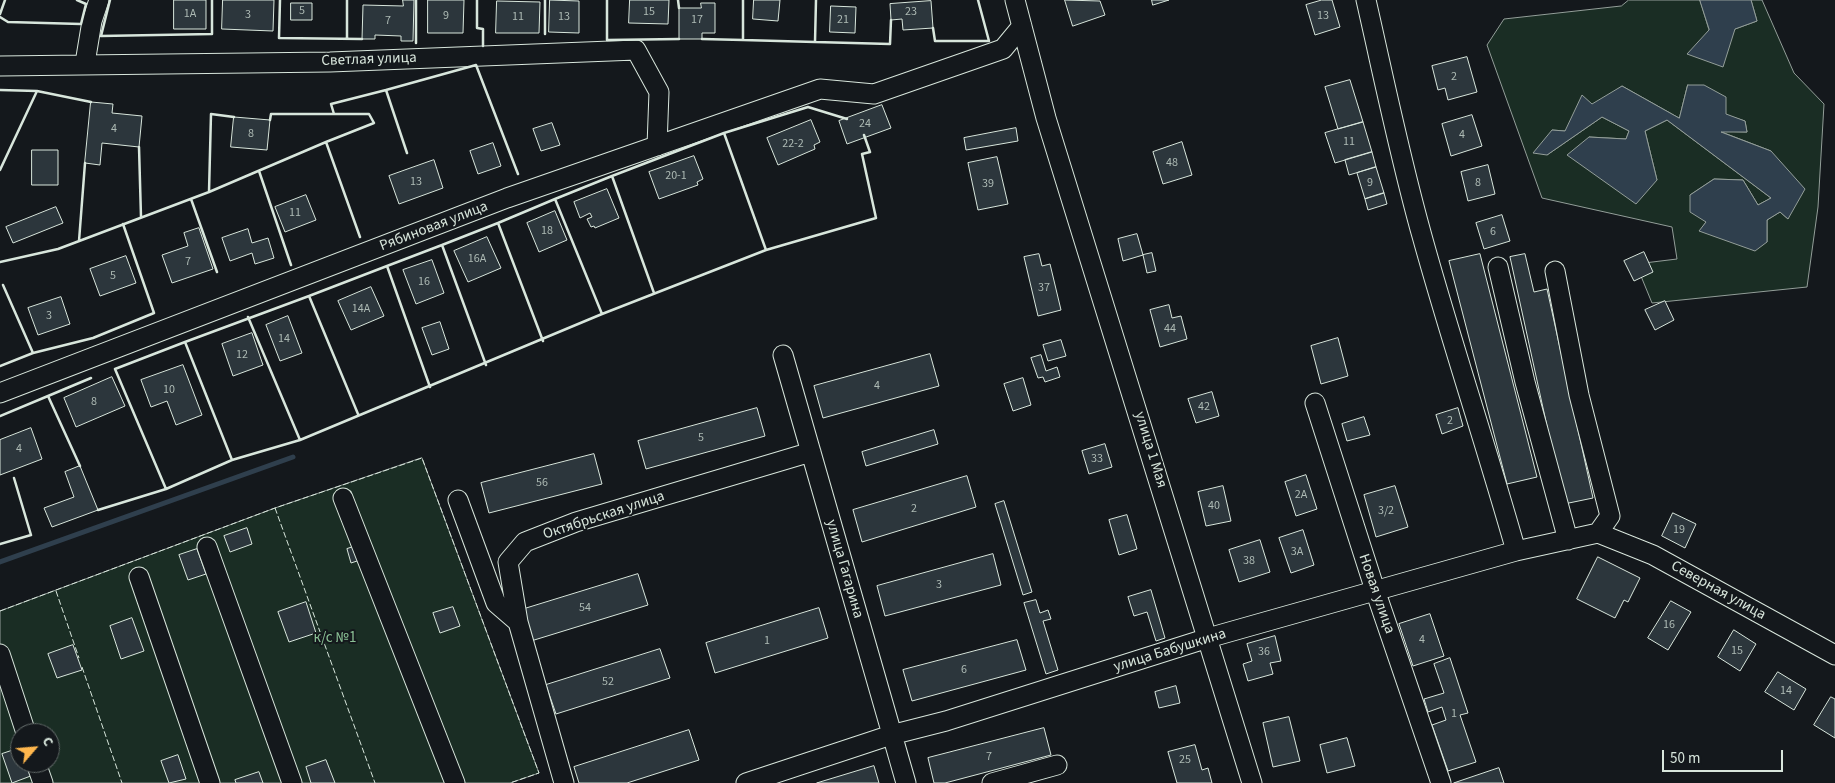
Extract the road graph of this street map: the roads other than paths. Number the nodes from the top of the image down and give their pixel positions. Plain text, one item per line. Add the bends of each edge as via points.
1 (99, 0) edge
2 (1015, 0) edge
3 (1366, 0) edge
4 (1022, 26) junction
5 (85, 63) junction
6 (0, 66) edge
7 (657, 146) junction
8 (1498, 267) dead end
9 (1555, 271) dead end
10 (783, 355) dead end
11 (0, 393) edge
12 (1315, 403) dead end
13 (811, 452) junction
14 (344, 498) dead end
15 (458, 500) dead end
16 (1598, 533) junction
17 (1568, 540) junction
18 (207, 547) dead end
19 (1516, 551) junction
20 (138, 576) dead end
21 (1375, 590) junction
22 (518, 622) junction
23 (1208, 638) junction
24 (0, 654) edge
25 (1835, 655) edge
26 (23, 723) edge
27 (891, 735) junction
28 (1056, 765) dead end
29 (210, 783) edge
30 (292, 783) edge
31 (456, 783) edge
32 (564, 783) edge
33 (746, 783) edge
34 (906, 783) edge
35 (992, 783) edge
36 (1252, 783) edge
37 (1441, 783) edge

1 - 5 street
2 - 4 street, улица 1 Мая
3 - 19 street via 1422,236
4 - 7 street, Рябиновая улица via 1003,49 874,94 820,89
4 - 23 street, улица 1 Мая via 1046,118
5 - 6 street, Светлая улица
5 - 7 street, Светлая улица via 330,62 636,50 659,92
7 - 11 street, Рябиновая улица via 507,198
8 - 17 street
9 - 16 street via 1579,395 1610,516
10 - 13 street, улица Гагарина
12 - 21 street, Новая улица
13 - 22 street, Октябрьская улица via 576,522 525,542 508,562
13 - 27 street, улица Гагарина
14 - 31 street
15 - 22 street via 496,603
16 - 17 street, улица Бабушкина
16 - 25 street, Северная улица via 1653,555
17 - 19 street, улица Бабушкина
18 - 30 street
19 - 21 street, улица Бабушкина
20 - 29 street
21 - 23 street, улица Бабушкина
21 - 37 street, Новая улица
22 - 32 street, Октябрьская улица
23 - 27 street, улица Бабушкина via 946,722
23 - 36 street, улица 1 Мая
24 - 26 street
27 - 33 street, улица Бабушкина
27 - 34 street, улица Гагарина
28 - 35 street

